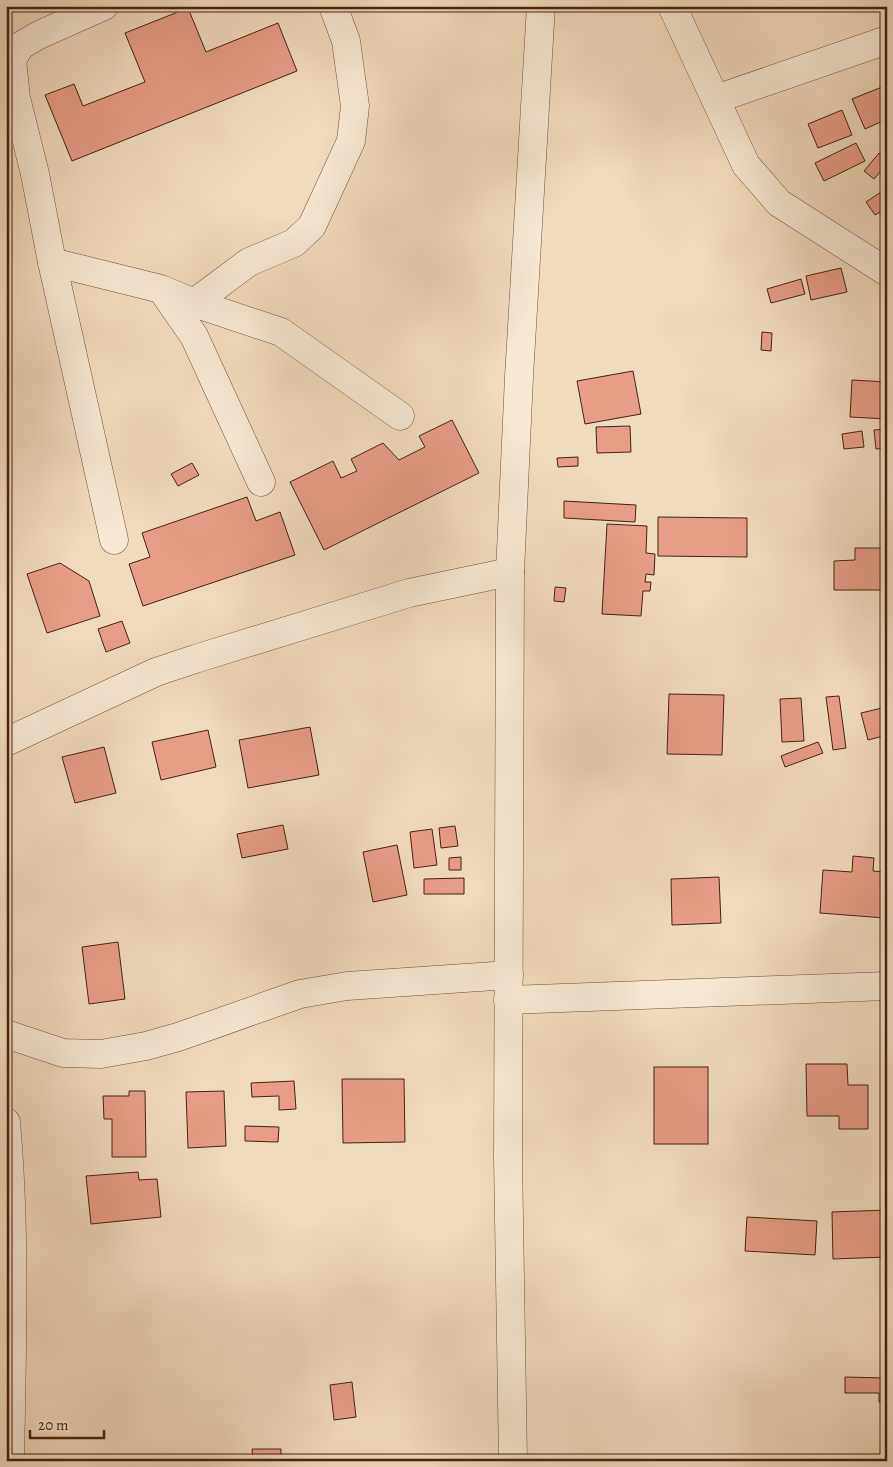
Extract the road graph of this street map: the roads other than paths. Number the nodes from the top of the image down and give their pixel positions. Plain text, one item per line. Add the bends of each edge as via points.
1 (104, 6) edge
2 (334, 6) edge
3 (541, 6) edge
4 (672, 6) edge
5 (887, 40) edge
6 (716, 99) junction
7 (52, 262) junction
8 (887, 272) edge
9 (161, 289) junction
10 (194, 303) junction
11 (400, 416) dead end
12 (261, 482) dead end
13 (114, 540) dead end
14 (510, 572) junction
15 (6, 742) edge
16 (887, 986) edge
17 (509, 987) junction
18 (6, 1034) edge
19 (6, 1122) edge
20 (10, 1461) edge
21 (513, 1461) edge

1 - 7 street via 38,34 20,46 12,60 16,98
2 - 10 street via 346,41 355,106 351,141 312,226 294,243 250,262
3 - 14 street
4 - 6 street
5 - 6 street
6 - 8 street via 746,165 779,203
7 - 9 street
7 - 13 street
9 - 10 street
9 - 12 street via 194,336
10 - 11 street via 281,332
14 - 15 street via 409,593 164,670
14 - 17 street
16 - 17 street
17 - 18 street via 347,986 300,994 178,1037 101,1054 63,1053
17 - 21 street
19 - 20 street via 10,1173

